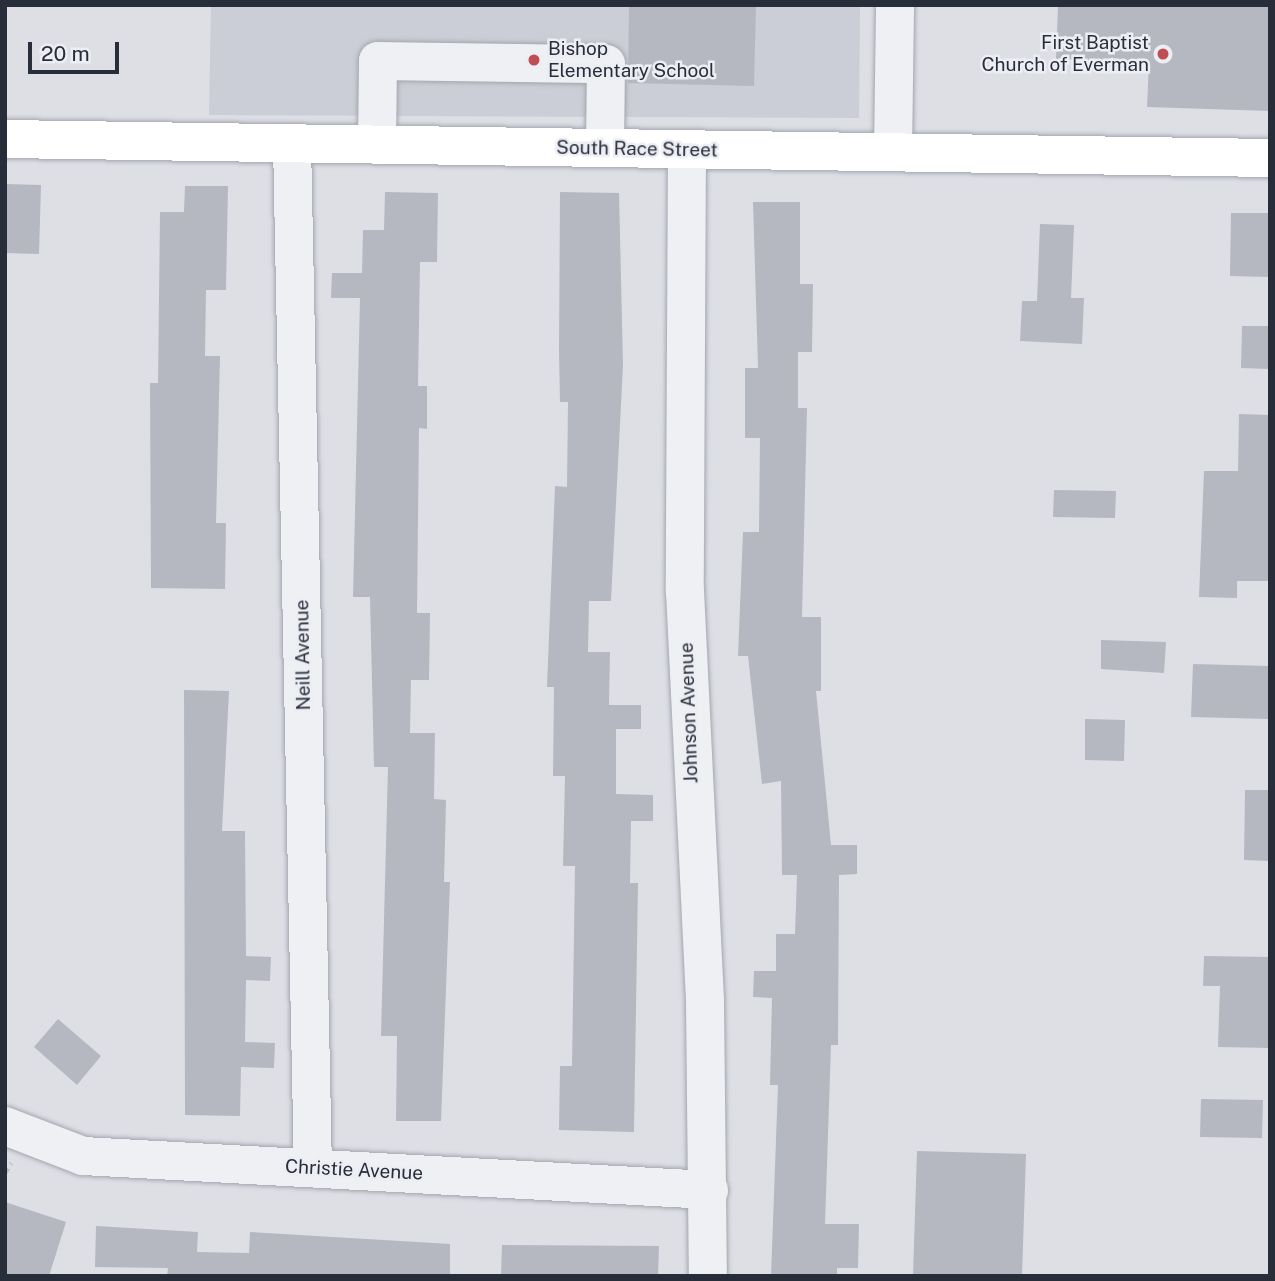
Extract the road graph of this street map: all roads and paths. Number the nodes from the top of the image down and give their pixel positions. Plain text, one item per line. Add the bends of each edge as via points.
1 (895, 5) edge
2 (5, 139) edge
3 (292, 143) junction
4 (377, 145) junction
5 (606, 148) junction
6 (687, 149) junction
7 (893, 152) junction
8 (1270, 158) edge
9 (5, 1126) edge
10 (313, 1167) junction
11 (709, 1190) junction
12 (708, 1276) edge

1 - 7 street
2 - 3 main road, South Race Street
3 - 4 main road, South Race Street
3 - 10 street, Neill Avenue
4 - 5 main road, South Race Street
4 - 5 street via 378,61 606,64
5 - 6 main road, South Race Street
6 - 7 main road, South Race Street
6 - 11 street, Johnson Avenue via 685,591
7 - 8 main road, South Race Street
9 - 10 street, Christie Avenue via 83,1156
10 - 11 street, Christie Avenue
11 - 12 street, Johnson Avenue

